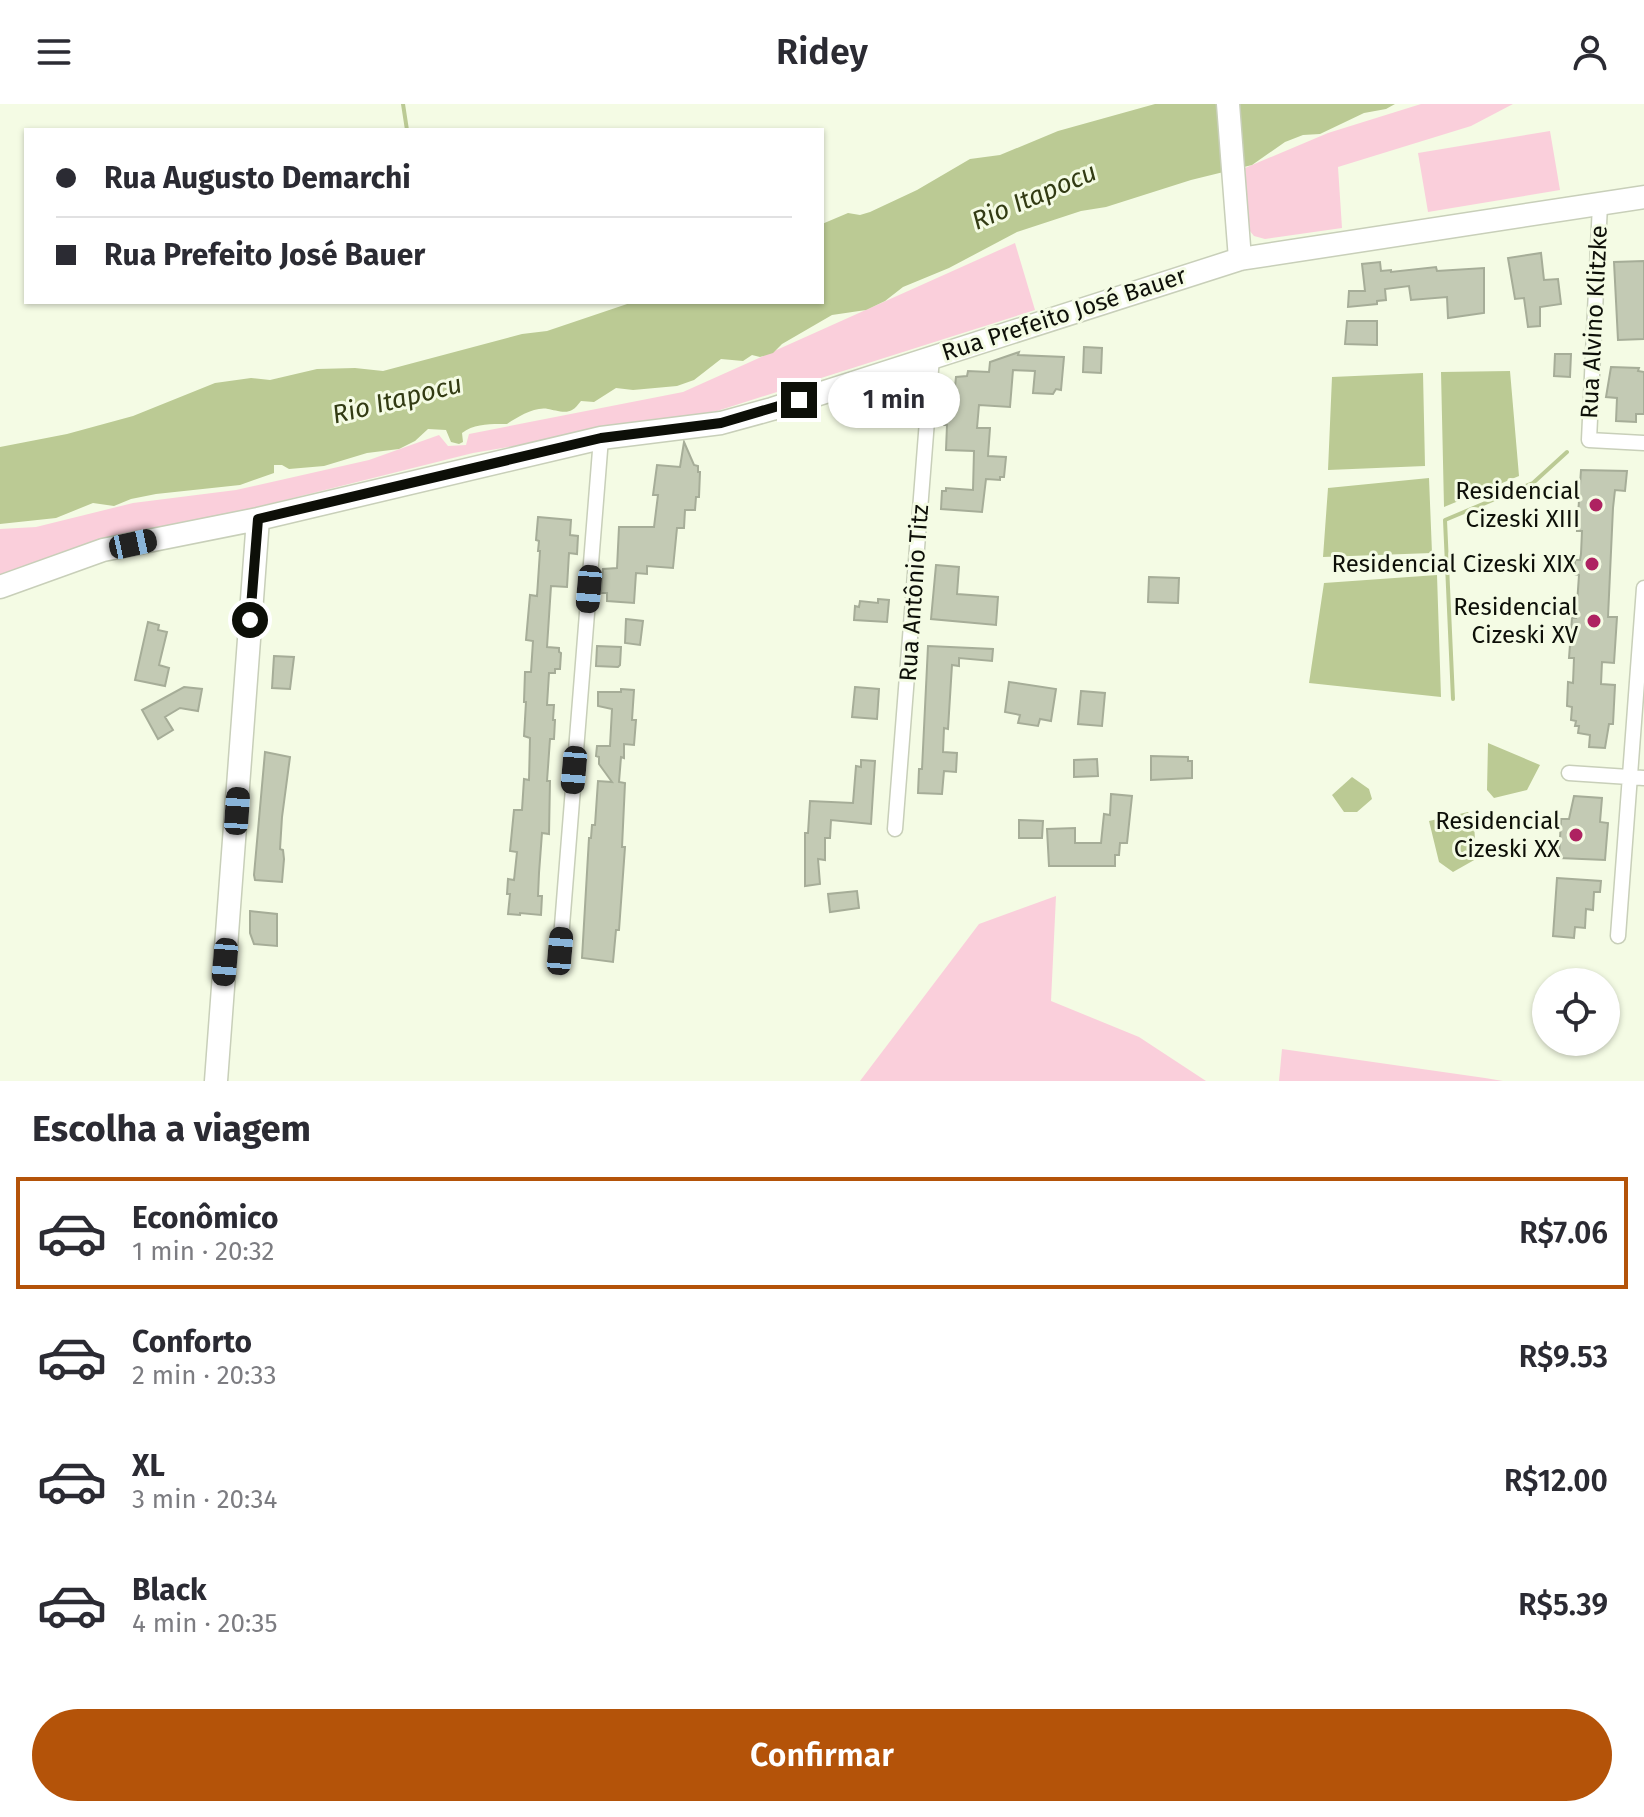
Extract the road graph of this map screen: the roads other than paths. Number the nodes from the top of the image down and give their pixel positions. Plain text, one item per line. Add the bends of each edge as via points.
1 (1228, 104) edge
2 (1644, 197) edge
3 (1600, 204) junction
4 (1240, 259) junction
5 (932, 357) junction
6 (601, 438) junction
7 (1644, 443) edge
8 (258, 519) junction
9 (0, 587) edge
10 (1644, 588) edge
11 (1569, 773) dead end
12 (1637, 778) edge
13 (895, 829) dead end
14 (1618, 936) dead end
15 (560, 951) dead end
16 (216, 1081) edge

1 - 4 street
2 - 3 street, Rua Prefeito José Bauer
3 - 4 street, Rua Prefeito José Bauer
3 - 7 street, Rua Alvino Klitzke via 1589,440
4 - 5 street, Rua Prefeito José Bauer
5 - 6 street, Rua Prefeito José Bauer via 721,423
5 - 13 street, Rua Antônio Titz
6 - 8 street, Rua Prefeito José Bauer
6 - 15 street
8 - 9 street, Rua Prefeito José Bauer via 103,550
8 - 16 street
10 - 12 street
11 - 12 street
12 - 14 street

